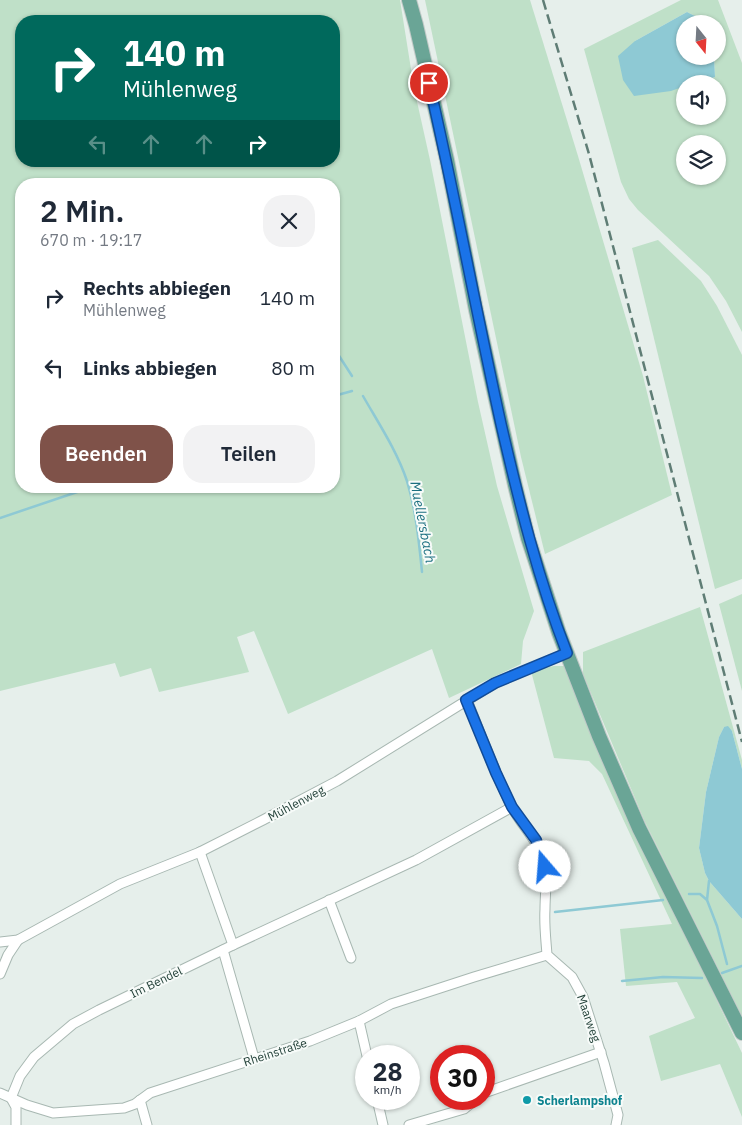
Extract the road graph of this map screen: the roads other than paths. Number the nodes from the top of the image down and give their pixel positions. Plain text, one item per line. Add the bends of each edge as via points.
1 (409, 0) edge
2 (567, 653) junction
3 (466, 700) junction
4 (512, 807) junction
5 (200, 852) junction
6 (329, 900) junction
7 (18, 940) junction
8 (0, 942) edge
9 (233, 945) junction
10 (223, 950) junction
11 (547, 955) junction
12 (351, 958) dead end
13 (0, 974) edge
14 (359, 1021) junction
15 (742, 1033) edge
16 (364, 1045) edge
17 (601, 1052) junction
18 (254, 1058) junction
19 (495, 1088) edge
20 (0, 1093) edge
21 (11, 1098) junction
22 (140, 1100) junction
23 (380, 1110) edge
24 (461, 1110) edge
25 (16, 1125) edge
26 (146, 1125) edge
27 (383, 1125) edge
28 (409, 1125) edge
29 (616, 1125) edge

1 - 2 main road via 447,160 515,485 528,538
2 - 3 street, Mühlenweg via 495,683
2 - 15 main road via 639,828
3 - 4 street
3 - 5 street, Mühlenweg via 337,781
4 - 6 street, Im Bendel via 416,860
4 - 11 street via 536,840 545,867
5 - 7 street, Mühlenweg via 120,884
5 - 9 street
6 - 9 street, Im Bendel
6 - 12 street
7 - 8 street, Mühlenweg
7 - 13 street
9 - 10 street, Im Bendel
10 - 18 street
10 - 21 street, Im Bendel via 73,1024 34,1057 20,1076
11 - 14 street, Rheinstraße via 391,1004
11 - 17 street, Maarweg via 572,977 579,988
14 - 16 street
14 - 18 street, Rheinstraße via 310,1041
17 - 19 street
17 - 29 street, Maarweg via 618,1115
18 - 22 street, Rheinstraße
20 - 21 street, Rheinstraße
21 - 22 street, Rheinstraße via 64,1113 124,1108
21 - 25 street via 16,1107
22 - 26 street
23 - 27 street
24 - 28 street

